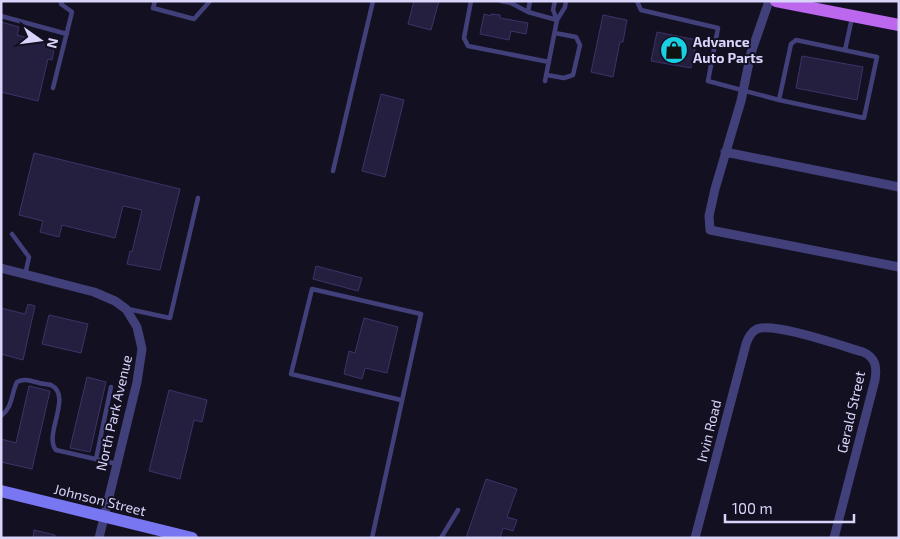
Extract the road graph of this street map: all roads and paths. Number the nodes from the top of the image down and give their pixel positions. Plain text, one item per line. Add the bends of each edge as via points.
1 (62, 1) edge
2 (154, 1) edge
3 (210, 1) edge
4 (373, 1) edge
5 (471, 1) edge
6 (501, 1) edge
7 (530, 1) edge
8 (555, 1) edge
9 (566, 1) edge
10 (637, 1) edge
11 (769, 1) edge
12 (776, 1) edge
13 (528, 12) junction
14 (1, 16) edge
15 (852, 16) junction
16 (557, 20) junction
17 (899, 25) edge
18 (555, 33) junction
19 (67, 34) junction
20 (845, 50) junction
21 (549, 62) junction
22 (53, 88) dead end
23 (742, 91) junction
24 (779, 100) junction
25 (725, 152) junction
26 (333, 171) dead end
27 (899, 187) edge
28 (198, 198) dead end
29 (12, 234) dead end
30 (899, 267) edge
31 (1, 268) edge
32 (25, 274) junction
33 (126, 309) junction
34 (752, 332) joint
35 (112, 387) dead end
36 (401, 400) junction
37 (1, 416) edge
38 (96, 459) junction
39 (117, 464) junction
40 (1, 491) edge
41 (458, 510) dead end
42 (104, 516) junction
43 (98, 538) edge
44 (192, 538) edge
45 (372, 538) edge
46 (441, 538) edge
47 (695, 538) edge
48 (834, 538) edge

1 - 19 lane via 61,4 72,12
2 - 3 lane via 153,8 194,19
4 - 26 lane
5 - 21 lane via 464,38 468,46
6 - 13 lane
7 - 13 lane
8 - 16 lane via 553,10
9 - 16 lane
10 - 23 lane via 640,10 718,28 708,81
11 - 23 street
12 - 15 main road
13 - 16 lane
14 - 19 lane
15 - 17 main road
15 - 20 lane
16 - 18 lane
18 - 21 lane
18 - 21 lane via 576,37 580,45 573,75 569,78 546,78
19 - 22 lane
20 - 24 lane via 796,40 791,44
20 - 24 lane via 876,57 864,118
23 - 24 lane
23 - 25 street
25 - 27 street
25 - 30 street via 709,216 710,230
28 - 33 lane via 170,318
29 - 32 lane via 29,257
31 - 32 street
32 - 33 street via 94,292 115,300
33 - 39 street, North Park Avenue via 137,327 142,349 138,382
34 - 47 street, Irvin Road via 746,344
34 - 48 street, Gerald Street via 763,327 779,329 863,352 874,360 874,380
35 - 38 lane
36 - 36 lane via 421,314 312,288 292,374
36 - 45 lane
37 - 38 lane via 11,405 19,380 51,385 60,401 53,446 56,450
38 - 39 lane
39 - 42 street, North Park Avenue
40 - 42 street, Johnson Street
41 - 46 lane
42 - 43 street, North Park Avenue
42 - 44 street, Johnson Street

